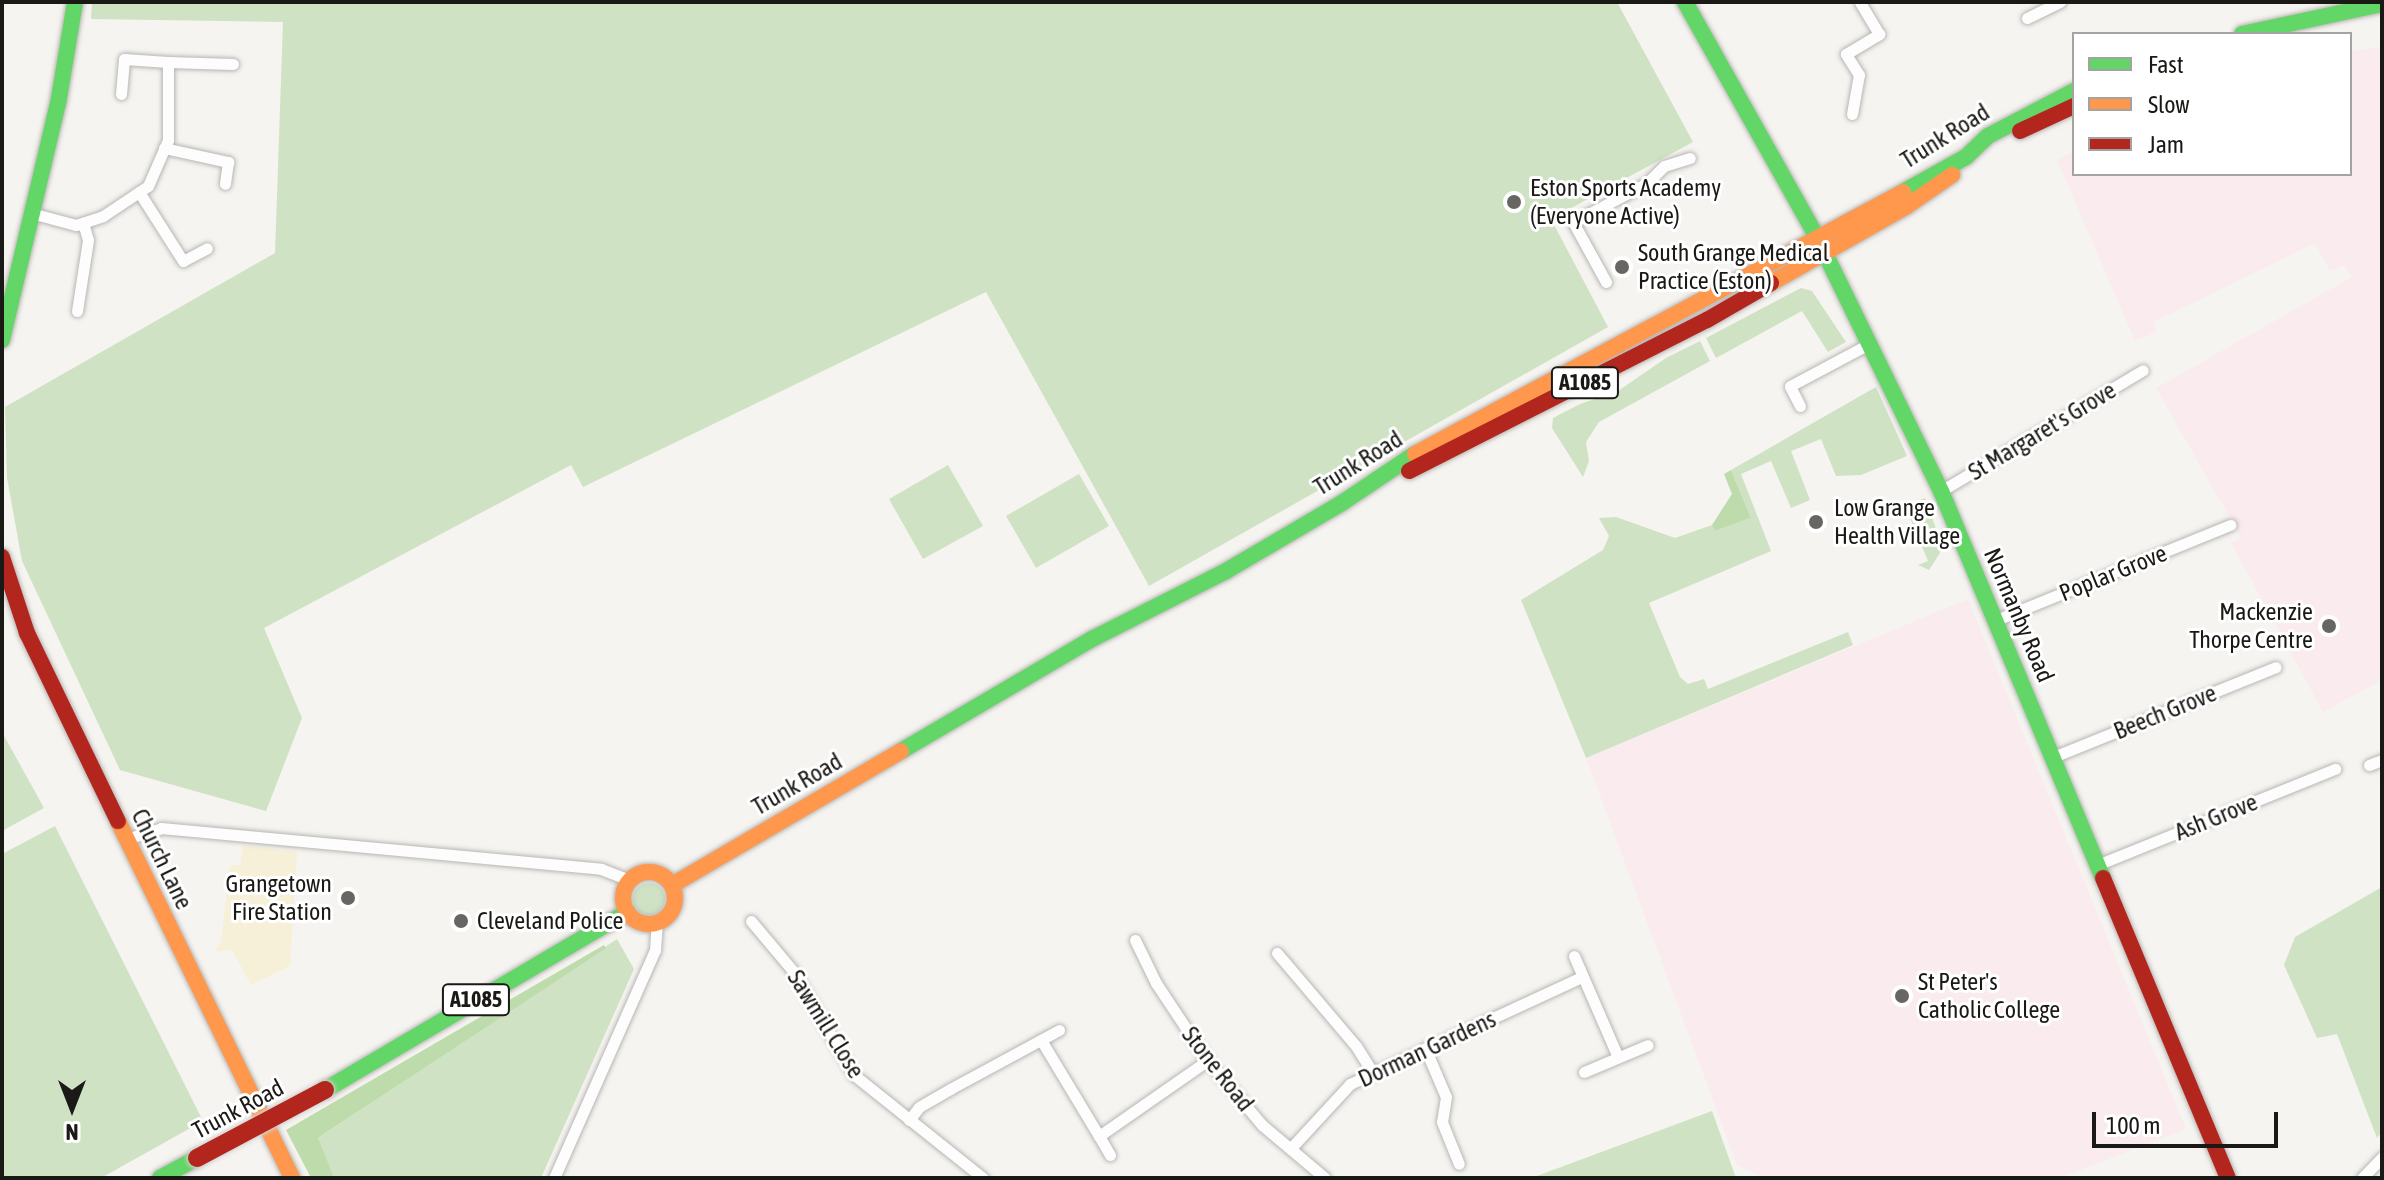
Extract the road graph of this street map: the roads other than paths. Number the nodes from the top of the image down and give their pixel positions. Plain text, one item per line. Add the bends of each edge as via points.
1 (75, 2) edge
2 (1685, 2) edge
3 (1860, 2) edge
4 (2060, 2) edge
5 (2382, 4) edge
6 (2027, 18) dead end
7 (2251, 32) edge
8 (168, 62) junction
9 (233, 64) dead end
10 (2072, 92) edge
11 (121, 94) dead end
12 (2072, 107) edge
13 (1852, 114) dead end
14 (164, 148) junction
15 (1690, 158) dead end
16 (225, 184) dead end
17 (139, 192) junction
18 (31, 213) junction
19 (83, 223) junction
20 (1821, 246) junction
21 (207, 248) dead end
22 (1606, 282) dead end
23 (77, 311) dead end
24 (2, 340) edge
25 (1869, 344) junction
26 (2143, 370) dead end
27 (1800, 406) dead end
28 (1941, 491) junction
29 (2230, 525) dead end
30 (2, 557) edge
31 (1996, 620) junction
32 (2276, 667) dead end
33 (2053, 757) junction
34 (2382, 760) edge
35 (2369, 765) dead end
36 (2335, 769) dead end
37 (126, 839) junction
38 (2097, 865) junction
39 (629, 880) junction
40 (672, 885) junction
41 (627, 912) junction
42 (751, 921) dead end
43 (657, 923) junction
44 (1135, 940) dead end
45 (1277, 953) dead end
46 (1574, 956) dead end
47 (1582, 977) junction
48 (1059, 1030) dead end
49 (1041, 1040) junction
50 (1648, 1045) dead end
51 (1425, 1048) junction
52 (1618, 1057) junction
53 (1208, 1060) junction
54 (1372, 1072) junction
55 (1584, 1072) dead end
56 (909, 1120) junction
57 (1099, 1136) junction
58 (1291, 1148) junction
59 (1110, 1155) dead end
60 (2382, 1157) edge
61 (1459, 1164) dead end
62 (160, 1178) edge
63 (292, 1178) edge
64 (554, 1178) edge
65 (983, 1178) edge
66 (1325, 1178) edge
67 (2228, 1178) edge
68 (2362, 1178) edge

1 - 18 main road via 58,104
2 - 20 main road, Normanby Road
3 - 13 street via 1879,34 1846,54 1859,75
4 - 6 street
5 - 7 main road
8 - 9 street
8 - 11 street via 124,59
8 - 14 street
10 - 20 main road, Trunk Road / A1085 via 1988,136 1966,157
12 - 20 main road, A1085 via 2015,134 1907,206
14 - 16 street via 228,162
14 - 17 street via 148,186
15 - 22 street via 1664,166 1647,183 1573,222
17 - 19 street
17 - 21 street via 183,261
18 - 19 street
18 - 24 main road
19 - 23 street via 88,240
20 - 25 main road, Normanby Road
20 - 40 main road, Trunk Road / A1085 via 1400,462 1342,503 1167,604 1092,639
25 - 27 street via 1790,386
25 - 28 main road, Normanby Road
26 - 28 street, St Margaret's Grove
28 - 31 main road, Normanby Road
29 - 31 street, Poplar Grove
30 - 37 main road, Church Lane via 27,633
31 - 33 main road, Normanby Road
32 - 33 street, Beech Grove
33 - 38 main road, Normanby Road
34 - 35 street
36 - 38 street, Ash Grove
37 - 39 street via 161,828 601,869
37 - 63 main road, Church Lane
38 - 67 main road, Normanby Road
39 - 40 main road via 652,871
39 - 41 main road via 623,896
40 - 43 main road via 674,907
41 - 43 main road via 640,922
41 - 62 main road, Trunk Road / A1085, bridge via 325,1090
42 - 56 street, Sawmill Close via 793,971 854,1075
43 - 64 street via 655,950
44 - 53 street, Stone Road via 1156,983
45 - 54 street
46 - 47 street
47 - 51 street, Dorman Gardens
47 - 52 street
48 - 49 street
49 - 56 street via 919,1107
49 - 57 street
50 - 52 street
51 - 54 street, Dorman Gardens
51 - 61 street via 1446,1097 1442,1122
52 - 55 street
53 - 57 street
53 - 58 street, Stone Road via 1262,1125
54 - 58 street, Dorman Gardens via 1350,1084
56 - 65 street, Sawmill Close
57 - 59 street
58 - 66 street, Stone Road
60 - 68 street

